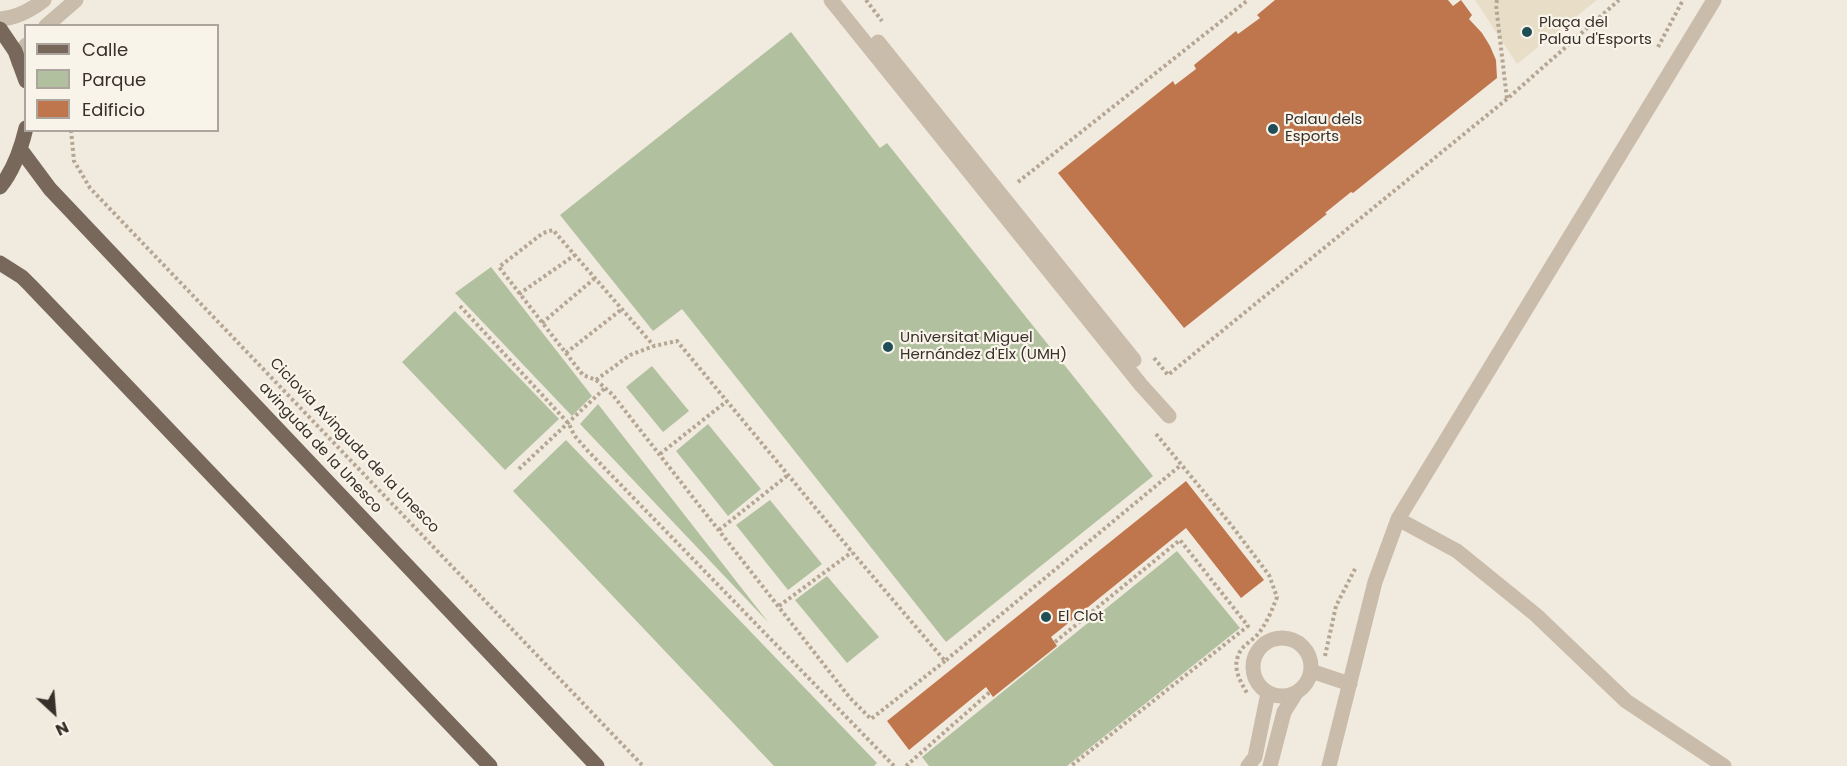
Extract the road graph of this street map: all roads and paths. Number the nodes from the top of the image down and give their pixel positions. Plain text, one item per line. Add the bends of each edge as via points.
1 (44, 0) edge
2 (76, 0) edge
3 (831, 0) edge
4 (844, 0) edge
5 (866, 0) edge
6 (1248, 0) edge
7 (1497, 0) edge
8 (1619, 0) edge
9 (1714, 0) edge
10 (0, 19) edge
11 (48, 24) edge
12 (888, 28) dead end
13 (0, 29) edge
14 (24, 50) edge
15 (19, 63) junction
16 (24, 76) edge
17 (1507, 99) junction
18 (25, 132) edge
19 (71, 132) edge
20 (21, 150) junction
21 (1013, 186) dead end
22 (0, 187) edge
23 (575, 255) junction
24 (0, 263) edge
25 (596, 278) junction
26 (519, 294) junction
27 (460, 306) dead end
28 (622, 309) junction
29 (542, 323) junction
30 (654, 346) junction
31 (566, 353) junction
32 (1153, 357) dead end
33 (596, 380) junction
34 (605, 388) junction
35 (727, 401) junction
36 (569, 424) junction
37 (1149, 426) dead end
38 (660, 454) junction
39 (1181, 465) junction
40 (519, 469) dead end
41 (788, 475) junction
42 (1398, 519) junction
43 (719, 530) junction
44 (852, 552) junction
45 (779, 606) junction
46 (1054, 642) dead end
47 (945, 661) junction
48 (1311, 671) junction
49 (1350, 684) junction
50 (990, 692) dead end
51 (1268, 693) junction
52 (1296, 693) junction
53 (1249, 696) dead end
54 (490, 766) edge
55 (597, 766) edge
56 (643, 766) edge
57 (894, 766) edge
58 (906, 766) edge
59 (1071, 766) edge
60 (1248, 766) edge
61 (1270, 766) edge
62 (1329, 766) edge
63 (1724, 766) edge

1 - 10 street via 32,10
2 - 11 street
3 - 4 street via 1119,358 1169,410
5 - 12 path
6 - 21 path
7 - 17 path
8 - 17 path
9 - 42 street
13 - 15 main road
14 - 15 street
15 - 16 main road
17 - 32 path via 1168,375
18 - 20 main road
19 - 56 path, Ciclovia Avinguda de la Unesco via 74,161 90,188
20 - 22 main road
20 - 55 main road, avinguda de la Unesco via 50,189
23 - 25 path
23 - 26 path
23 - 26 path via 553,230 543,232 499,267
24 - 54 main road via 26,281
25 - 28 path
25 - 29 path
26 - 29 path
27 - 36 path
28 - 30 path
28 - 31 path
29 - 31 path
30 - 33 path via 630,355
30 - 35 path via 677,341
31 - 33 path via 583,375
33 - 34 path
34 - 36 path
34 - 38 path
35 - 38 path
35 - 41 path
36 - 40 path
36 - 57 path via 587,450
37 - 39 path
38 - 43 path
39 - 47 path
39 - 53 path via 1269,576 1277,597 1268,619 1257,636 1241,649 1235,665
41 - 43 path
41 - 44 path
42 - 49 street via 1375,582
42 - 63 street via 1457,551 1536,615 1626,701
43 - 45 path
44 - 45 path
44 - 47 path
45 - 47 path via 850,698 871,719
46 - 59 path via 1180,540 1248,626
48 - 49 street
48 - 51 street via 1310,658 1302,646 1282,638 1269,641 1253,661 1258,685
48 - 52 street via 1306,684
49 - 62 street
50 - 58 path
51 - 52 street via 1282,697
51 - 60 street via 1254,757
52 - 61 street via 1284,712

